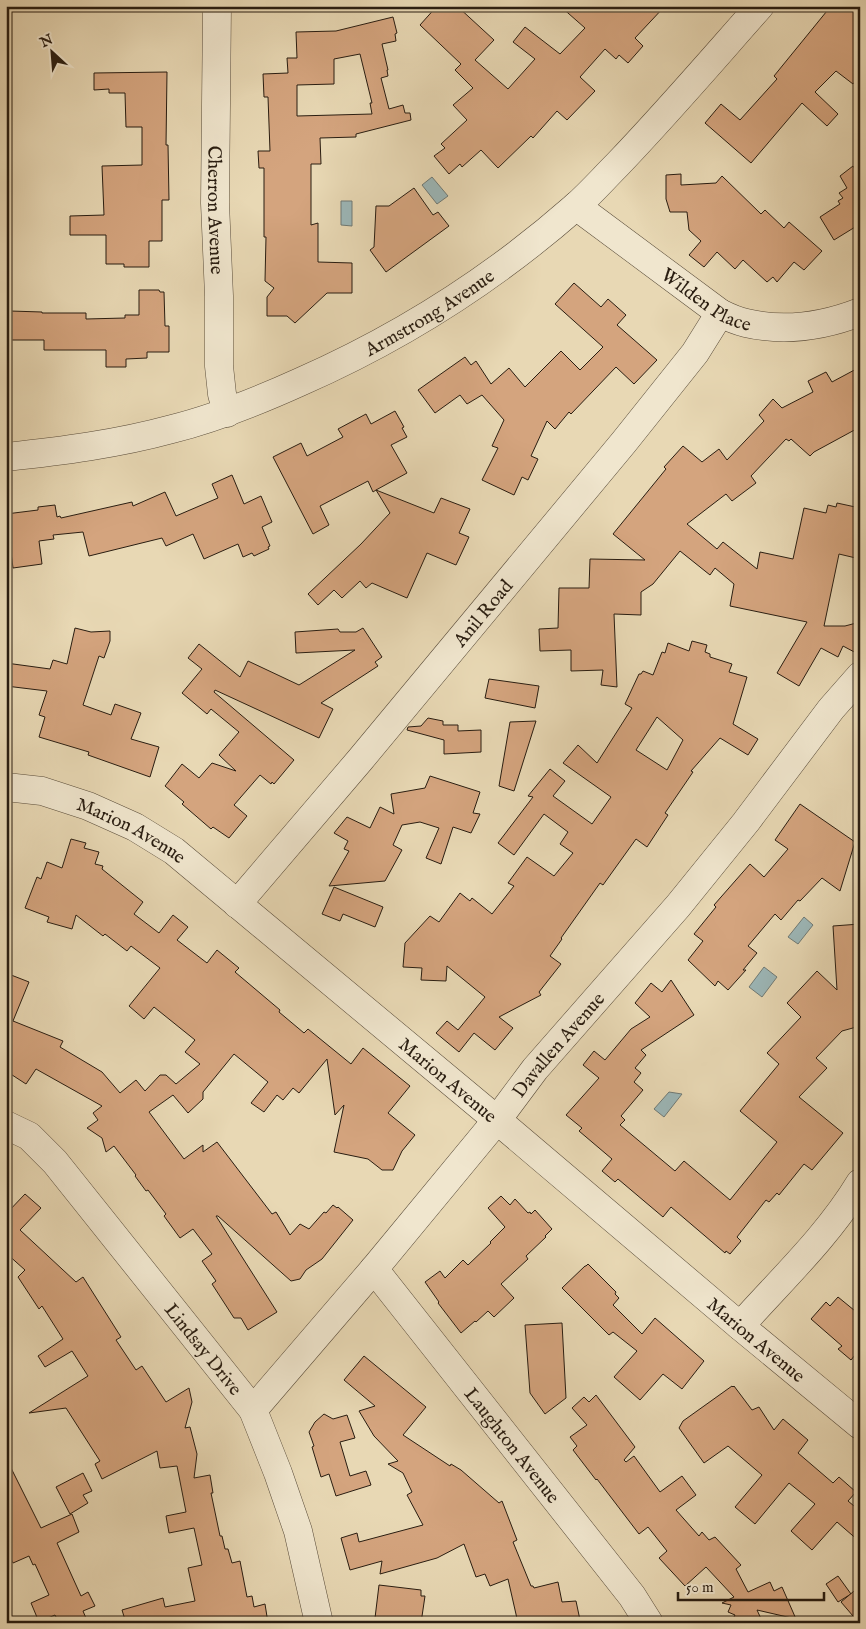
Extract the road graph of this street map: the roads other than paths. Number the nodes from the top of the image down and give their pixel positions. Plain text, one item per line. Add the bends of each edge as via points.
1 (217, 6) edge
2 (760, 6) edge
3 (576, 206) junction
4 (860, 312) edge
5 (720, 313) junction
6 (228, 413) junction
7 (6, 457) edge
8 (860, 676) edge
9 (6, 788) edge
10 (237, 904) junction
11 (497, 1120) junction
12 (6, 1125) edge
13 (860, 1183) edge
14 (374, 1268) junction
15 (740, 1326) junction
16 (253, 1410) junction
17 (860, 1425) edge
18 (319, 1623) edge
19 (649, 1623) edge

1 - 6 street, Cherron Avenue via 219,366
2 - 3 street, Armstrong Avenue via 641,140
3 - 5 street, Wilden Place
3 - 6 street, Armstrong Avenue via 514,257 434,312 328,370
4 - 5 street, Wilden Place via 841,319 789,327 745,323
5 - 10 street, Anil Road via 695,353 624,442
6 - 7 street, Armstrong Avenue via 118,442
8 - 11 street, Davallen Avenue via 678,906 535,1069
9 - 10 street, Marion Avenue via 42,791 88,806 135,827 174,851
10 - 11 street, Marion Avenue
11 - 14 street, Davallen Avenue
11 - 15 street, Marion Avenue
12 - 16 street, Lindsay Drive via 29,1136 55,1162
13 - 15 street via 824,1234
14 - 16 street, Davallen Avenue
14 - 19 street, Laughton Avenue via 632,1596
15 - 17 street, Marion Avenue
16 - 18 street, Lindsay Drive via 298,1532

